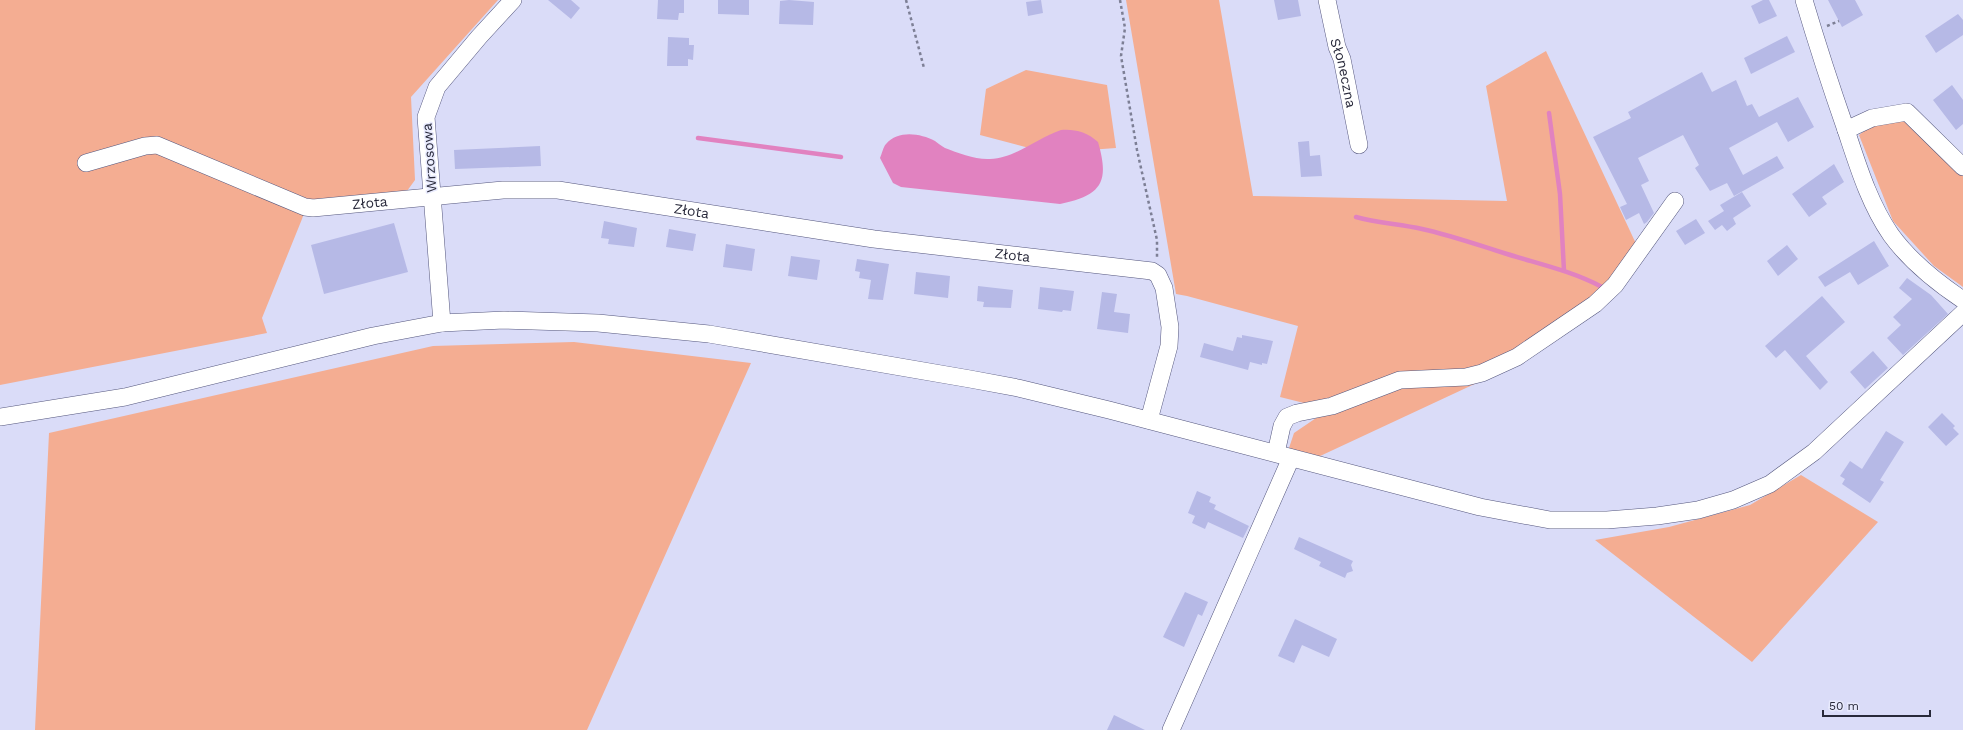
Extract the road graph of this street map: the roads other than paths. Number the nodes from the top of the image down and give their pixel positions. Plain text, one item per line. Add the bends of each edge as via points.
1 (513, 0) edge
2 (1327, 0) edge
3 (1804, 0) edge
4 (1846, 130) junction
5 (1359, 145) dead end
6 (86, 163) dead end
7 (1963, 167) edge
8 (431, 198) junction
9 (1675, 201) dead end
10 (1963, 300) edge
11 (1963, 313) edge
12 (442, 323) junction
13 (0, 417) edge
14 (1149, 420) junction
15 (1284, 456) junction
16 (1171, 730) edge

1 - 8 street, Wrzosowa via 437,87 430,103 426,117
2 - 5 street, Słoneczna via 1337,47 1342,58
3 - 4 street
4 - 7 street via 1872,118 1907,112
4 - 10 street via 1874,207 1892,236 1929,274
6 - 8 street, Złota via 157,145 304,207
8 - 12 street, Wrzosowa
8 - 14 street, Złota via 503,190 558,190 874,239 1152,271 1158,275 1164,288 1170,327 1169,346
9 - 15 street via 1616,285 1595,304 1517,357 1482,373 1466,377 1400,380 1332,406 1287,417 1282,426
11 - 15 street via 1794,468 1751,494 1698,510 1607,520 1543,519 1480,508
12 - 13 street via 373,336 139,394
12 - 14 street via 504,320 598,323 709,334 1018,388
14 - 15 street
15 - 16 street

